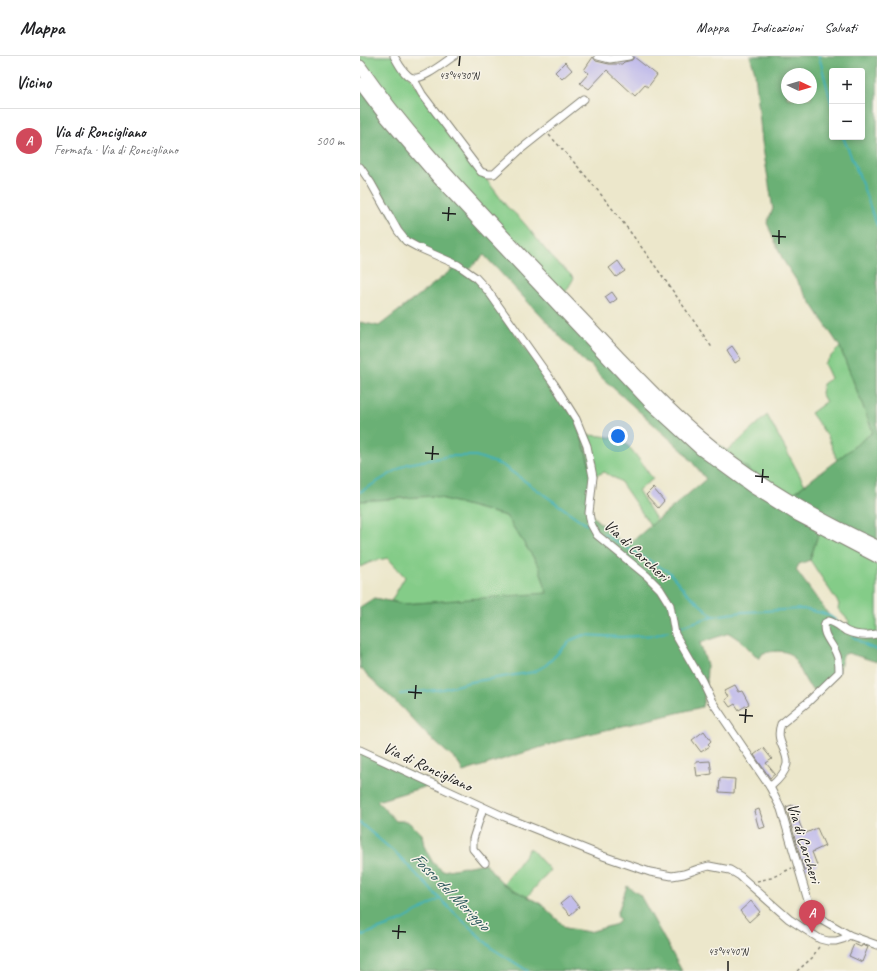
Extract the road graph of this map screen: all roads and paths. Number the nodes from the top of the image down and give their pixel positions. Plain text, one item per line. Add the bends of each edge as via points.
1 (394, 56) edge
2 (454, 56) edge
3 (598, 56) edge
4 (629, 56) edge
5 (360, 66) edge
6 (413, 78) junction
7 (360, 83) edge
8 (584, 99) dead end
9 (545, 131) junction
10 (360, 167) edge
11 (713, 349) dead end
12 (877, 546) edge
13 (877, 556) edge
14 (877, 634) edge
15 (360, 750) edge
16 (770, 787) junction
17 (483, 808) junction
18 (485, 862) dead end
19 (798, 865) junction
20 (751, 885) junction
21 (849, 935) junction
22 (823, 940) junction
23 (877, 945) edge
24 (797, 971) edge

1 - 6 street via 401,68
2 - 6 street via 425,76
3 - 4 street via 610,59
5 - 12 highway via 430,156 585,322 683,422 749,474 792,502
6 - 9 street via 422,94 481,172 494,174
7 - 13 highway via 438,178 666,418 700,449 752,487 797,515
8 - 9 street
9 - 11 path via 614,211 677,295
10 - 16 street, Via di Carcheri via 406,241 458,265 475,277 488,291 554,384 576,419 587,446 594,477 589,513 591,524 597,534 647,576 666,597 675,634 711,700
14 - 16 street via 859,635 845,630 834,622 825,623 824,631 836,652 839,672 781,724 779,735 786,754 787,768
15 - 17 street, Via di Roncigliano
16 - 19 street, Via di Carcheri
17 - 18 street, Via di Roncigliano via 473,839 473,849
17 - 20 street, Via di Roncigliano via 650,872 672,876 698,868 720,867 730,870
19 - 20 path
19 - 21 street, Via di Carcheri via 809,904 823,920
20 - 22 street, Via di Roncigliano via 789,919
21 - 22 street via 836,941
21 - 23 street, Via di Carcheri
22 - 24 path via 812,958

